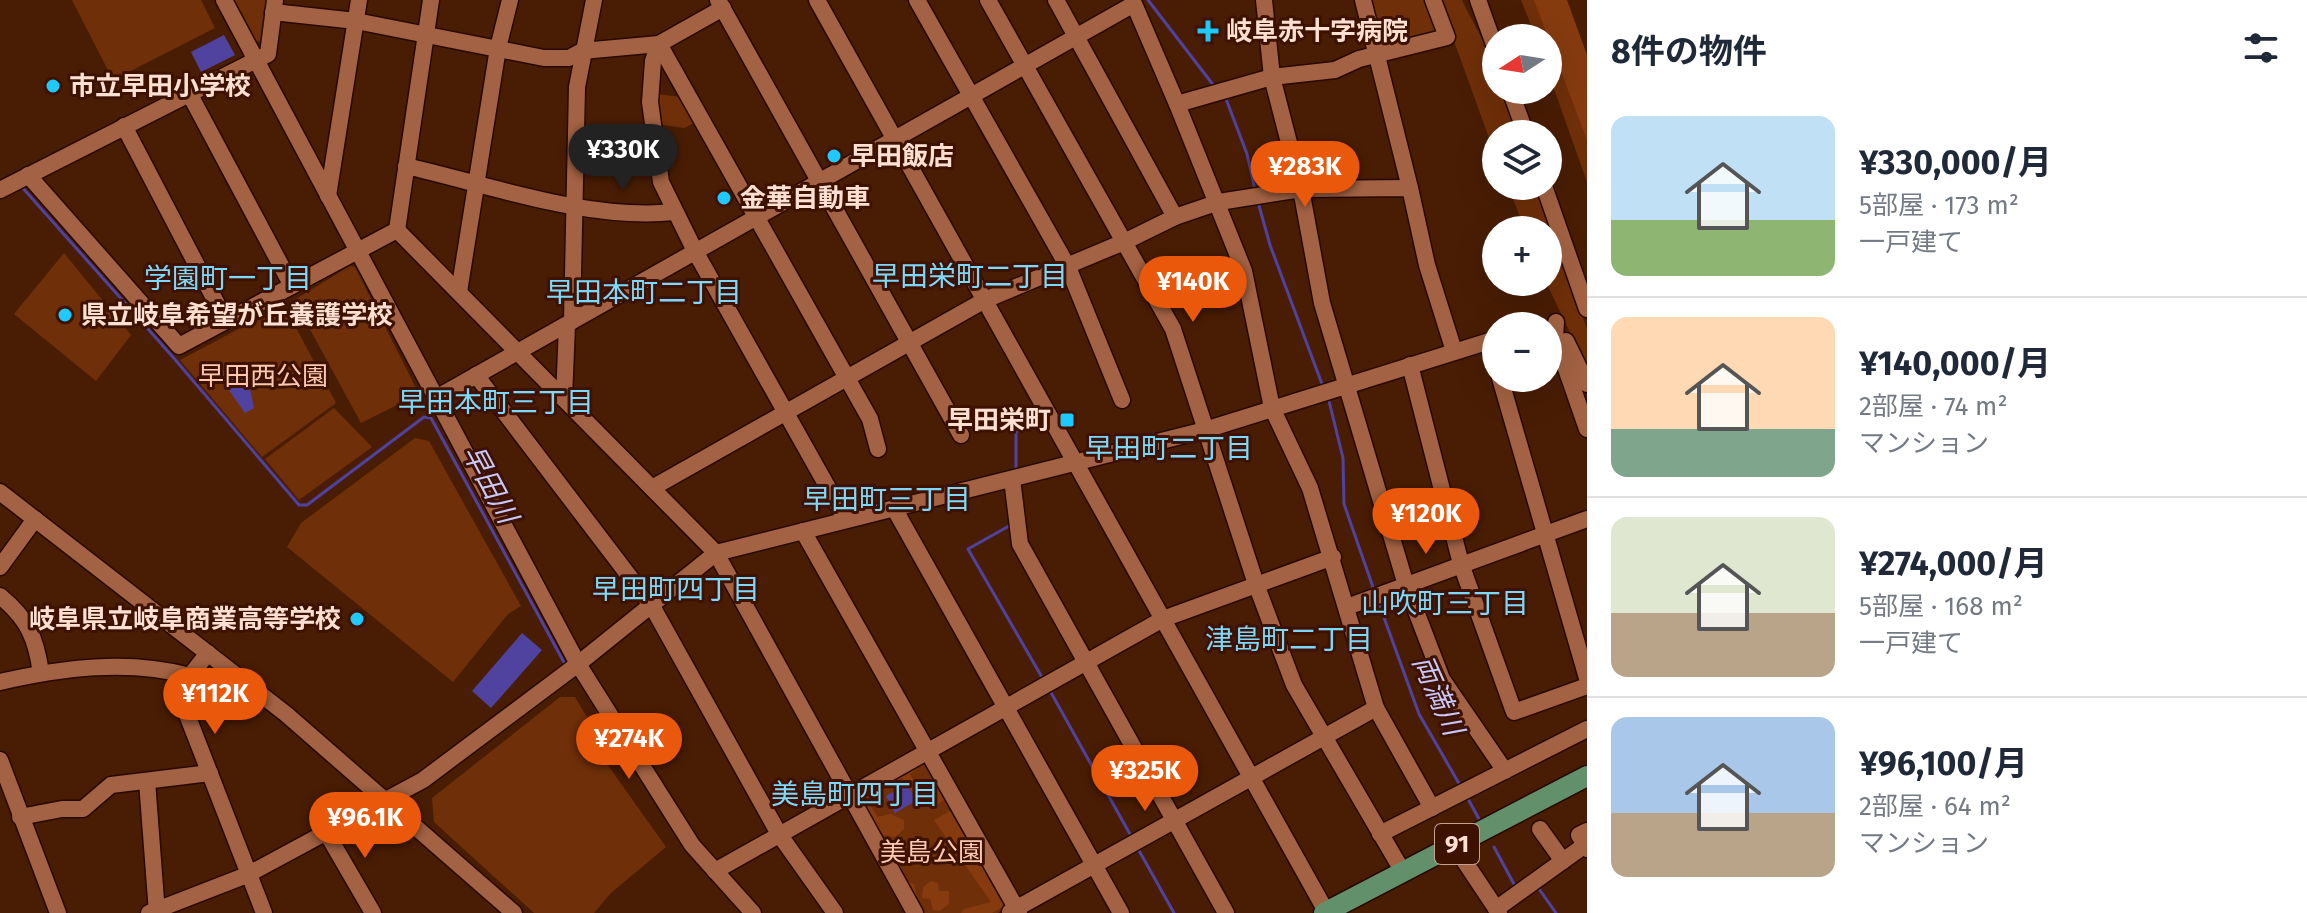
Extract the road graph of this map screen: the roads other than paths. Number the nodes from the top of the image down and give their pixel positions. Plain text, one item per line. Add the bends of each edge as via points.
1 (224, 0) edge
2 (359, 0) edge
3 (431, 0) edge
4 (510, 0) edge
5 (594, 0) edge
6 (817, 0) edge
7 (917, 0) edge
8 (988, 0) edge
9 (1056, 0) edge
10 (1264, 0) edge
11 (1363, 0) edge
12 (1433, 0) edge
13 (1468, 0) edge
14 (1478, 0) edge
15 (1134, 2) edge
16 (720, 4) edge
17 (274, 6) edge
18 (356, 21) junction
19 (1487, 24) joint
20 (426, 33) junction
21 (1077, 37) junction
22 (659, 44) junction
23 (498, 48) junction
24 (582, 51) junction
25 (1377, 54) junction
26 (256, 59) junction
27 (1025, 66) junction
28 (1272, 77) junction
29 (189, 93) junction
30 (972, 97) junction
31 (1177, 104) junction
32 (124, 126) junction
33 (895, 140) junction
34 (406, 166) junction
35 (28, 175) junction
36 (821, 181) junction
37 (477, 183) junction
38 (2, 184) edge
39 (1410, 188) junction
40 (1301, 189) junction
41 (328, 196) junction
42 (1549, 200) edge
43 (1219, 202) junction
44 (572, 205) junction
45 (674, 212) junction
46 (757, 217) junction
47 (1175, 217) junction
48 (397, 230) junction
49 (1124, 242) junction
50 (357, 250) junction
51 (695, 251) junction
52 (1068, 267) junction
53 (292, 286) junction
54 (459, 292) junction
55 (985, 300) junction
56 (1587, 309) edge
57 (226, 321) junction
58 (570, 323) junction
59 (911, 342) junction
60 (1482, 343) edge
61 (1562, 346) edge
62 (1454, 351) junction
63 (518, 352) junction
64 (1562, 357) edge
65 (1410, 365) junction
66 (476, 375) junction
67 (848, 380) junction
68 (1587, 384) edge
69 (1344, 386) junction
70 (1504, 392) edge
71 (436, 398) junction
72 (564, 399) junction
73 (1122, 400) dead end
74 (1272, 408) junction
75 (786, 413) junction
76 (1587, 429) edge
77 (1205, 430) junction
78 (961, 435) dead end
79 (878, 449) dead end
80 (1076, 462) junction
81 (1012, 479) junction
82 (652, 488) junction
83 (0, 492) edge
84 (894, 508) junction
85 (845, 518) junction
86 (35, 519) junction
87 (1587, 519) edge
88 (803, 531) junction
89 (1545, 534) junction
90 (716, 553) junction
91 (1333, 557) junction
92 (1461, 564) junction
93 (0, 567) edge
94 (1256, 584) junction
95 (1406, 585) junction
96 (0, 596) edge
97 (652, 606) junction
98 (1347, 607) junction
99 (1163, 619) junction
100 (208, 653) junction
101 (1084, 663) junction
102 (573, 667) junction
103 (41, 673) junction
104 (190, 676) junction
105 (1587, 678) edge
106 (0, 682) edge
107 (1587, 686) edge
108 (1007, 707) junction
109 (1376, 708) junction
110 (1587, 729) edge
111 (1325, 735) junction
112 (927, 749) junction
113 (0, 760) edge
114 (1505, 771) junction
115 (210, 773) junction
116 (1251, 775) junction
117 (1587, 776) edge
118 (147, 781) junction
119 (1587, 787) edge
120 (848, 796) junction
121 (385, 798) junction
122 (1432, 808) junction
123 (20, 817) junction
124 (1173, 820) junction
125 (1540, 829) dead end
126 (326, 832) junction
127 (779, 834) junction
128 (1380, 834) junction
129 (1586, 842) edge
130 (1459, 853) junction
131 (1563, 861) junction
132 (1094, 864) junction
133 (715, 871) junction
134 (1403, 872) junction
135 (247, 875) junction
136 (500, 907) edge
137 (1015, 911) edge
138 (1498, 911) edge
139 (154, 912) edge
140 (58, 913) edge
141 (264, 913) edge
142 (373, 913) edge
143 (514, 913) edge
144 (753, 913) edge
145 (835, 913) edge
146 (915, 913) edge
147 (1121, 913) edge
148 (1226, 913) edge
149 (1331, 913) edge

1 - 26 street
2 - 18 street
3 - 20 street
4 - 23 street
5 - 24 street
6 - 33 street
7 - 30 street
8 - 27 street
9 - 21 street
10 - 28 street
11 - 25 street
12 - 25 street via 1447,37
13 - 19 street
14 - 19 street
15 - 21 street
15 - 31 street
16 - 22 street
16 - 36 street
17 - 18 street
17 - 26 street via 268,54
18 - 20 street
18 - 41 street
20 - 23 street
20 - 34 street
21 - 27 street
21 - 47 street
22 - 24 street
22 - 45 street via 650,83 651,126 661,182
22 - 46 street
23 - 24 street via 544,58 569,58
23 - 37 street
24 - 44 street
25 - 28 street via 1324,72
25 - 39 street
26 - 29 street
26 - 41 street
27 - 30 street
27 - 49 street
28 - 31 street
28 - 40 street
29 - 32 street
29 - 53 street
30 - 33 street
30 - 52 street
31 - 43 street
32 - 35 street
32 - 57 street
33 - 36 street
33 - 55 street
34 - 37 street
34 - 48 street
35 - 38 street
35 - 57 street via 179,346
36 - 46 street
36 - 59 street
37 - 44 street
37 - 54 street
39 - 40 street
39 - 62 street
40 - 43 street
40 - 69 street
41 - 50 street
42 - 56 street
43 - 47 street
43 - 74 street via 1244,271
44 - 45 street via 635,214
44 - 58 street
45 - 51 street
46 - 51 street
46 - 67 street
47 - 49 street
48 - 50 street
48 - 54 street
49 - 52 street
49 - 77 street via 1173,329
50 - 53 street
50 - 71 street
51 - 58 street
51 - 75 street
52 - 55 street
52 - 73 street
53 - 57 street
54 - 63 street
55 - 59 street
55 - 80 street
58 - 63 street
58 - 72 street
59 - 67 street
59 - 78 street
60 - 62 street
61 - 68 street
62 - 65 street
63 - 66 street
63 - 72 street
64 - 76 street
65 - 69 street
65 - 92 street
66 - 71 street
66 - 97 street
67 - 75 street
67 - 79 street via 870,419
69 - 74 street
69 - 95 street
70 - 89 street
71 - 102 street
72 - 82 street
74 - 77 street
74 - 91 street via 1310,488
75 - 82 street
75 - 85 street
77 - 80 street
77 - 94 street
80 - 81 street
80 - 99 street
81 - 84 street
81 - 101 street via 1020,544
82 - 90 street
83 - 86 street
84 - 85 street
84 - 108 street
85 - 88 street
86 - 93 street
86 - 100 street
87 - 89 street
88 - 90 street
88 - 112 street
89 - 92 street
89 - 105 street
90 - 97 street
90 - 120 street
91 - 94 street
91 - 98 street
92 - 95 street
92 - 107 street via 1514,712
94 - 99 street
94 - 111 street via 1294,685
95 - 98 street
95 - 114 street via 1442,679
96 - 103 street via 22,614 36,640
97 - 102 street
97 - 127 street
98 - 109 street
99 - 101 street
99 - 116 street
100 - 104 street
100 - 121 street
101 - 108 street
101 - 124 street
102 - 121 street via 423,780
102 - 133 street via 692,845
103 - 104 street via 113,667
103 - 106 street
104 - 115 street via 186,712
108 - 112 street
108 - 132 street
109 - 111 street
109 - 122 street
110 - 114 street
111 - 116 street
111 - 128 street
112 - 120 street
112 - 137 street
113 - 123 street
114 - 122 street
115 - 118 street
115 - 135 street
116 - 124 street
116 - 149 street
117 - 134 main road, 91
118 - 123 street via 111,785 83,809
118 - 139 street
119 - 130 main road, 91
120 - 127 street
120 - 146 street
121 - 126 street
121 - 136 street
122 - 128 street
123 - 140 street
124 - 132 street
124 - 148 street
125 - 131 street
126 - 135 street
126 - 142 street
127 - 133 street
127 - 145 street
128 - 134 street
129 - 131 street
130 - 138 street
130 - 149 main road, 91
131 - 138 street
132 - 137 street
132 - 147 street
133 - 144 street
134 - 149 main road, 91
135 - 139 street
135 - 141 street
136 - 143 street

